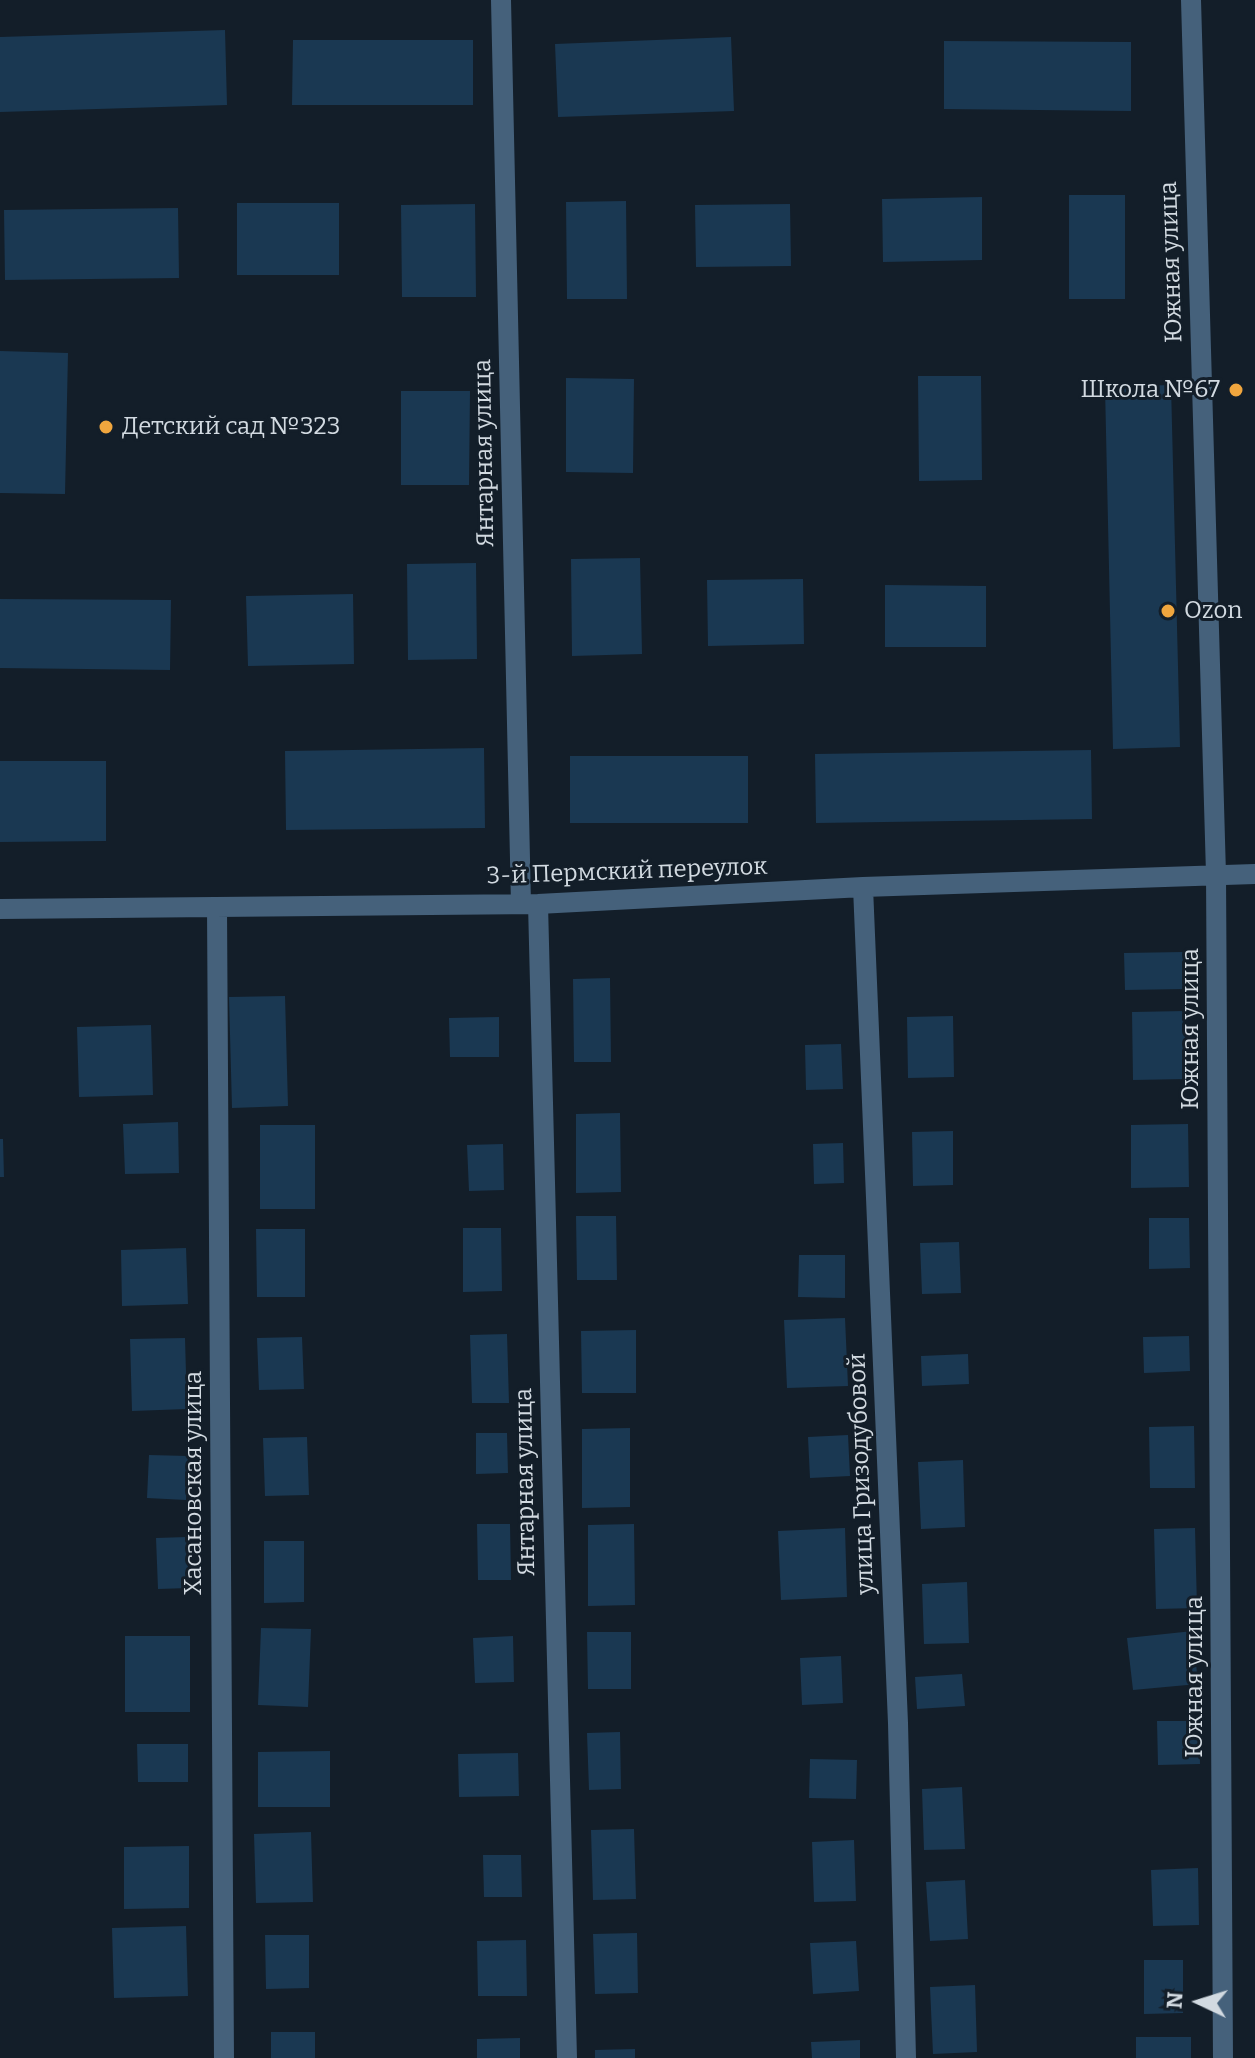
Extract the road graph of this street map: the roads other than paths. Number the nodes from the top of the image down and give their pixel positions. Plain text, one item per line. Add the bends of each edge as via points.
1 (501, 0) edge
2 (1191, 0) edge
3 (1216, 874) junction
4 (1255, 874) edge
5 (863, 887) junction
6 (529, 904) junction
7 (217, 908) junction
8 (0, 909) edge
9 (224, 2058) edge
10 (567, 2058) edge
11 (906, 2058) edge
12 (1223, 2058) edge

1 - 6 street, Янтарная улица
2 - 3 street, Южная улица
3 - 4 street, 3-й Пермский переулок
3 - 5 street, 3-й Пермский переулок
3 - 12 street, Южная улица
5 - 6 street, 3-й Пермский переулок
5 - 11 street, улица Гризодубовой via 898,1723
6 - 7 street, 3-й Пермский переулок
6 - 10 street, Янтарная улица
7 - 8 street, 3-й Пермский переулок
7 - 9 street, Хасановская улица

